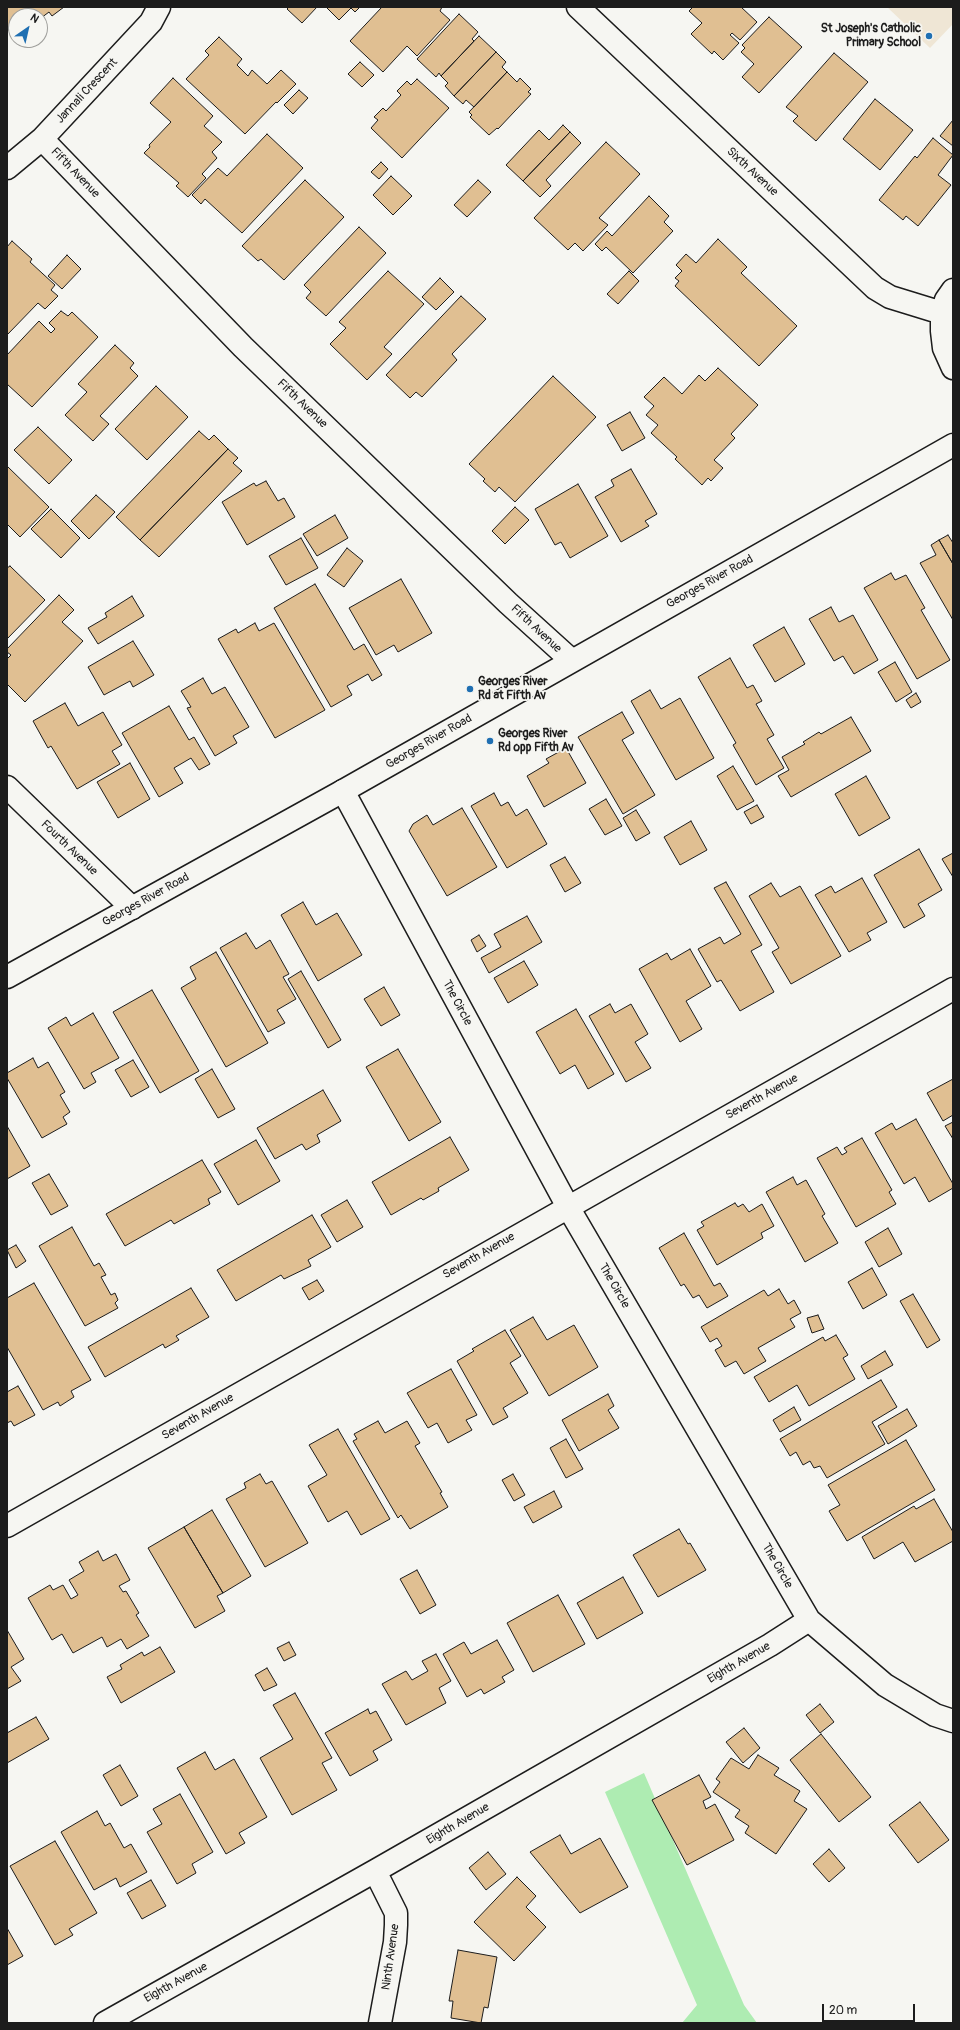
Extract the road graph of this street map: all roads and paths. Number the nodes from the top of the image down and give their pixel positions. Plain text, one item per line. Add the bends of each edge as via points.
1 (159, 7) edge
2 (578, 7) edge
3 (42, 139) junction
4 (7, 168) edge
5 (953, 290) edge
6 (942, 313) junction
7 (953, 368) edge
8 (953, 445) edge
9 (571, 660) junction
10 (7, 787) edge
11 (343, 791) junction
12 (132, 908) junction
13 (7, 977) edge
14 (953, 989) edge
15 (568, 1207) junction
16 (7, 1526) edge
17 (809, 1620) junction
18 (953, 1721) edge
19 (375, 1871) junction
20 (104, 2023) edge
21 (380, 2023) edge

1 - 3 street, Jannali Crescent via 151,22
2 - 6 street, Sixth Avenue via 875,288 890,297
3 - 4 street, Jannali Crescent
3 - 9 street, Fifth Avenue via 242,347 513,608
5 - 6 street via 946,300
6 - 7 street via 944,348
8 - 9 street, Georges River Road
9 - 11 street, Georges River Road
10 - 12 street, Fourth Avenue
11 - 12 street, Georges River Road
11 - 15 street, The Circle
12 - 13 street, Georges River Road
14 - 15 street, Seventh Avenue
15 - 16 street, Seventh Avenue
15 - 17 street, The Circle
17 - 18 street, The Circle via 885,1685 935,1715
17 - 19 street, Eighth Avenue via 763,1649
19 - 20 street, Eighth Avenue
19 - 21 street, Ninth Avenue via 396,1913 395,1942

